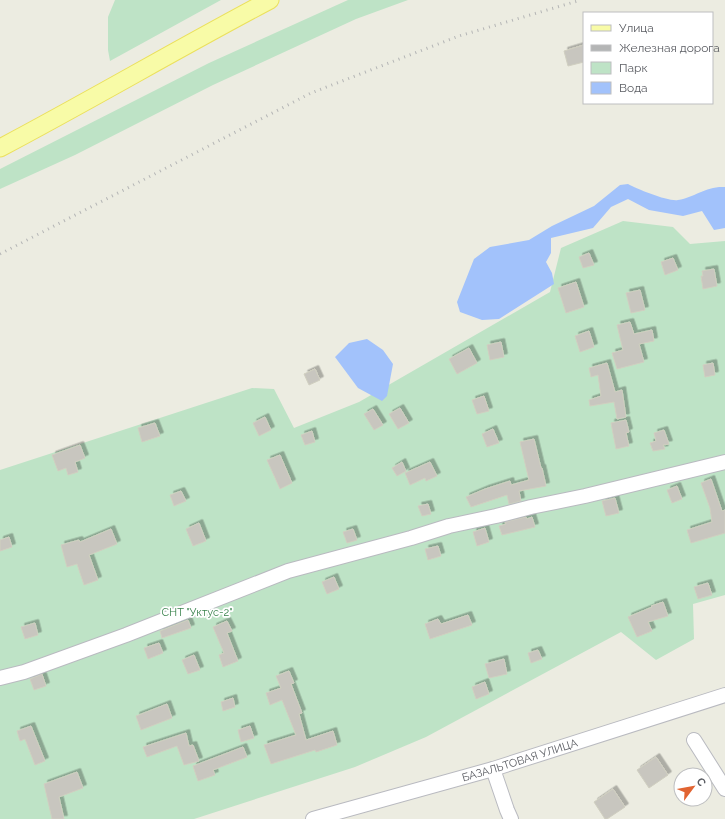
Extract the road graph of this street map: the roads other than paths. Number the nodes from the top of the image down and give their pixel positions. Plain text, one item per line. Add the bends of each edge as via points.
1 (270, 0) edge
2 (0, 148) edge
3 (725, 462) edge
4 (0, 678) edge
5 (725, 695) edge
6 (694, 740) dead end
7 (492, 769) junction
8 (725, 789) edge
9 (313, 819) edge
10 (511, 819) edge

1 - 2 main road
3 - 4 street via 449,526 288,571 126,635 24,672
5 - 7 street, БАЗАЛЬТОВАЯ УЛИЦА
6 - 8 street
7 - 9 street, БАЗАЛЬТОВАЯ УЛИЦА
7 - 10 street

